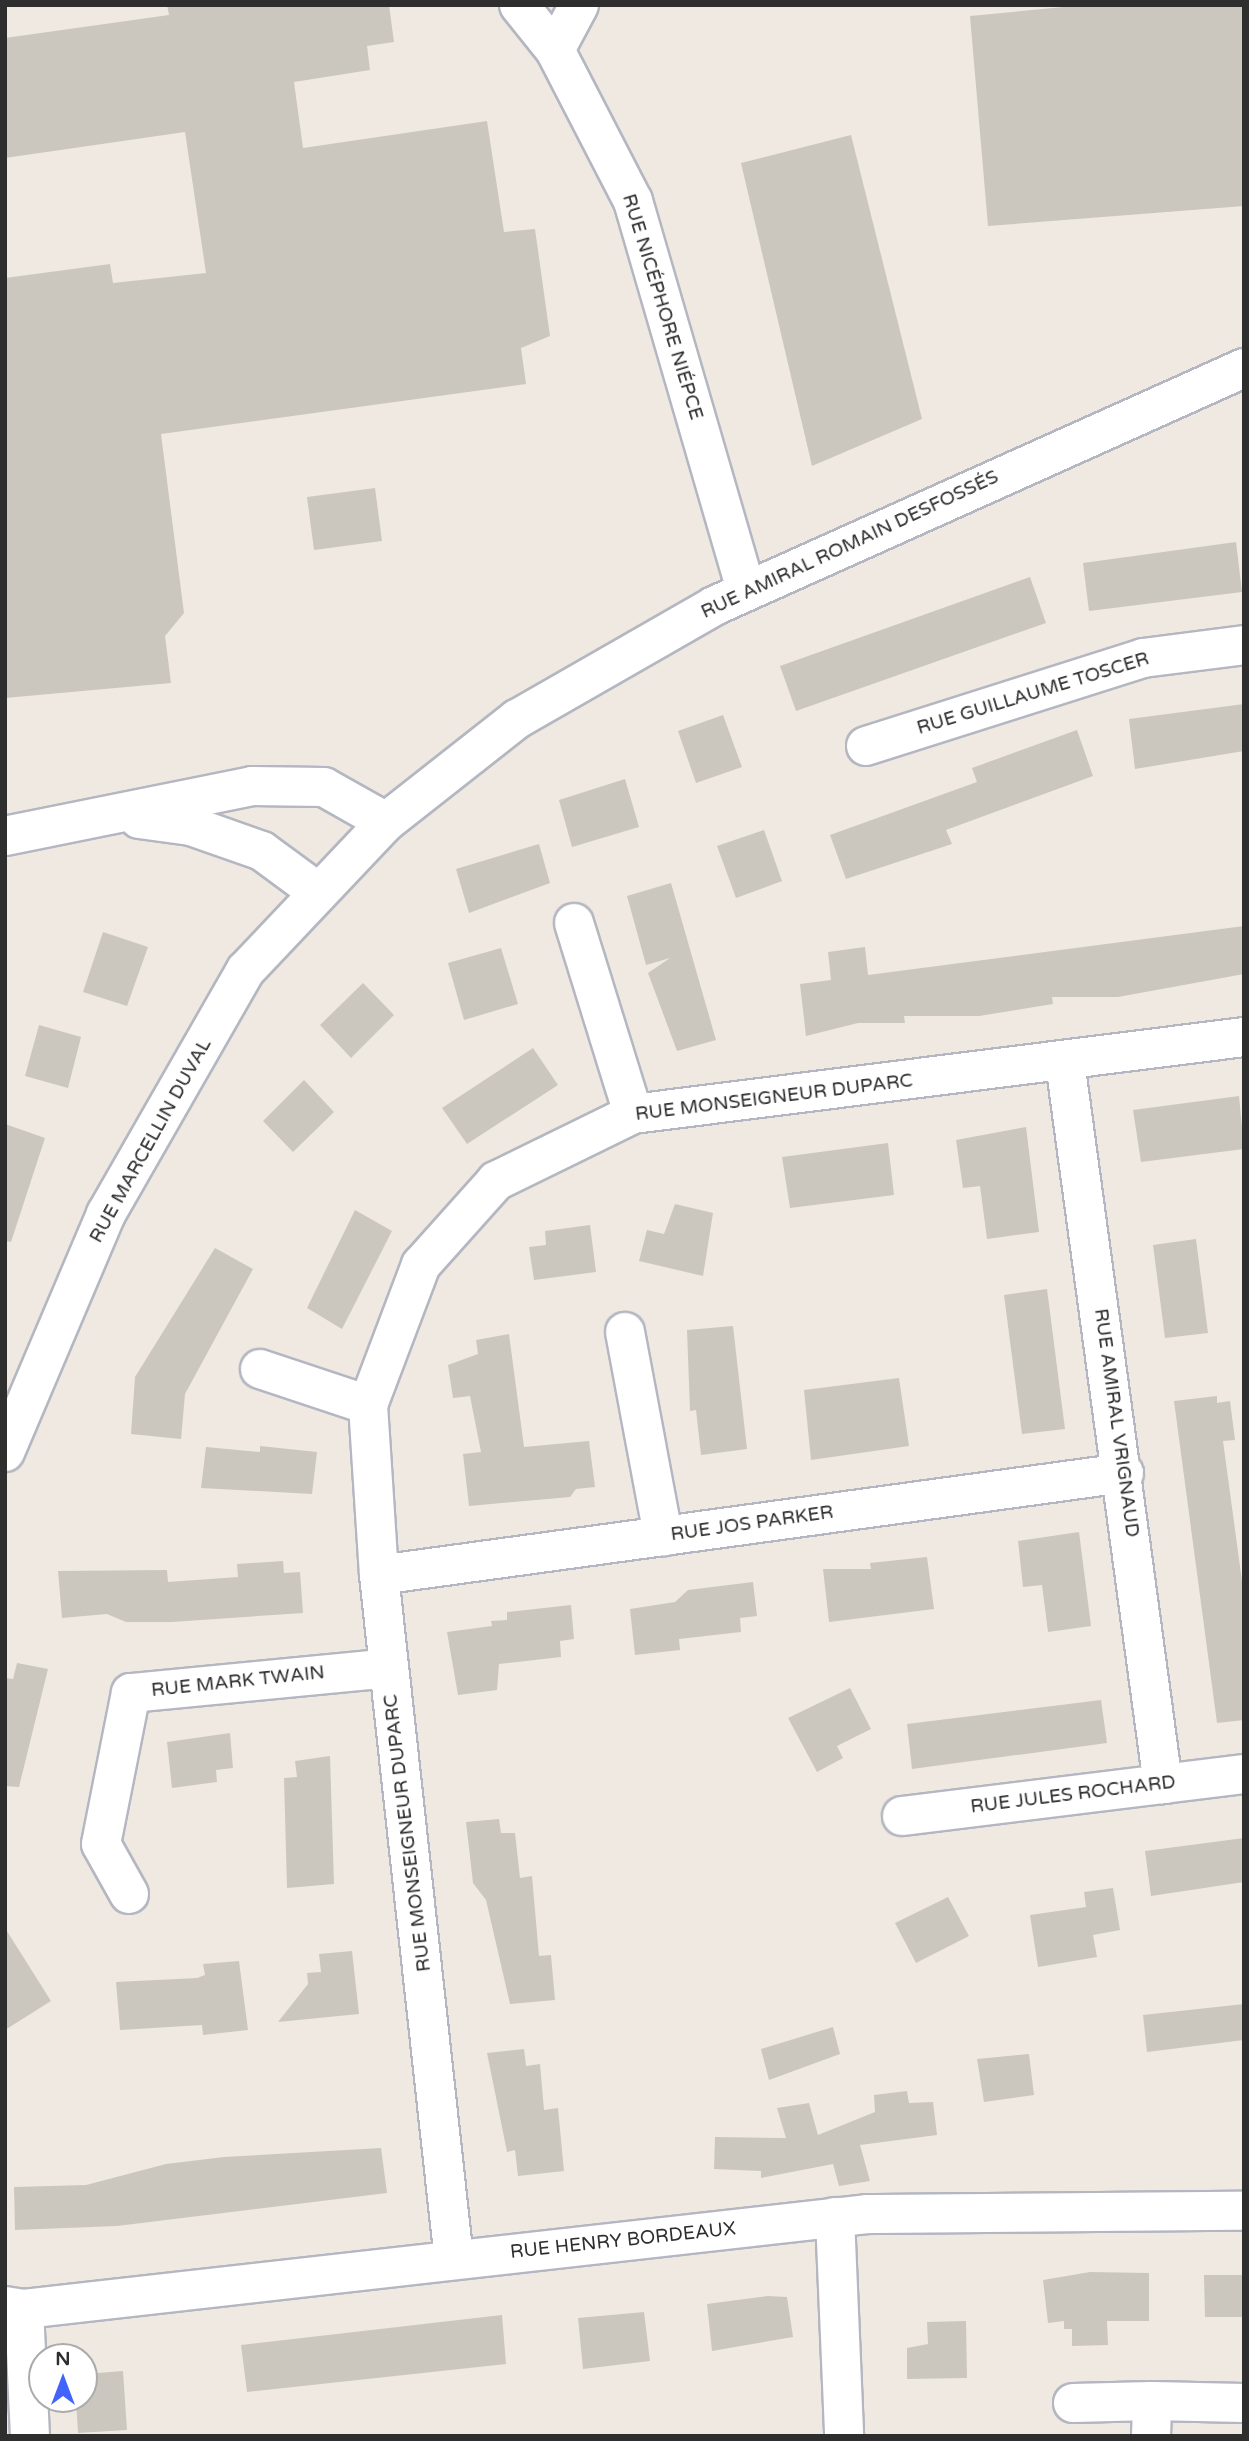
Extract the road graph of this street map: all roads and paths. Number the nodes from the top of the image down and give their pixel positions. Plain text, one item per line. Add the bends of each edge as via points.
1 (519, 5) edge
2 (579, 5) edge
3 (555, 50) junction
4 (1244, 368) edge
5 (746, 590) junction
6 (1244, 645) edge
7 (866, 746) dead end
8 (120, 817) junction
9 (386, 822) junction
10 (5, 836) edge
11 (315, 890) junction
12 (574, 923) dead end
13 (1244, 1037) edge
14 (1065, 1062) junction
15 (633, 1114) junction
16 (625, 1332) dead end
17 (260, 1369) dead end
18 (368, 1405) junction
19 (5, 1452) edge
20 (1124, 1473) junction
21 (663, 1536) junction
22 (379, 1575) junction
23 (389, 1668) junction
24 (1244, 1774) edge
25 (1163, 1784) junction
26 (902, 1816) dead end
27 (129, 1894) dead end
28 (1244, 2211) edge
29 (835, 2217) junction
30 (454, 2260) junction
31 (15, 2307) edge
32 (1073, 2403) dead end
33 (1244, 2403) edge
34 (1151, 2418) edge
35 (30, 2436) edge
36 (844, 2436) edge

1 - 3 street, RUE NICÉPHORE NIÉPCE
2 - 3 street
3 - 5 street, RUE NICÉPHORE NIÉPCE via 633,201
4 - 5 street, RUE AMIRAL ROMAIN DESFOSSÉS
5 - 9 street, RUE AMIRAL ROMAIN DESFOSSÉS via 517,719
6 - 7 street, RUE GUILLAUME TOSCER via 1143,658
8 - 9 street via 252,786 324,787
8 - 10 street
8 - 11 street via 191,826 262,852
9 - 11 street, RUE AMIRAL ROMAIN DESFOSSÉS
11 - 19 street, RUE MARCELLIN DUVAL via 246,970 106,1214
12 - 15 street
13 - 14 street, RUE MONSEIGNEUR DUPARC
14 - 15 street, RUE MONSEIGNEUR DUPARC
14 - 20 street, RUE AMIRAL VRIGNAUD
15 - 18 street, RUE MONSEIGNEUR DUPARC via 496,1181 421,1265
16 - 21 street
17 - 18 street
18 - 22 street, RUE MONSEIGNEUR DUPARC
20 - 21 street, RUE JOS PARKER
20 - 25 street, RUE AMIRAL VRIGNAUD
21 - 22 street, RUE JOS PARKER
22 - 23 street, RUE MONSEIGNEUR DUPARC
23 - 27 street, RUE MARK TWAIN via 131,1693 101,1844
23 - 30 street, RUE MONSEIGNEUR DUPARC
24 - 25 street, RUE JULES ROCHARD
25 - 26 street, RUE JULES ROCHARD
28 - 29 street, RUE HENRY BORDEAUX
29 - 30 street, RUE HENRY BORDEAUX
29 - 36 street
30 - 31 street, RUE HENRY BORDEAUX
31 - 35 street
32 - 34 street
33 - 34 street

